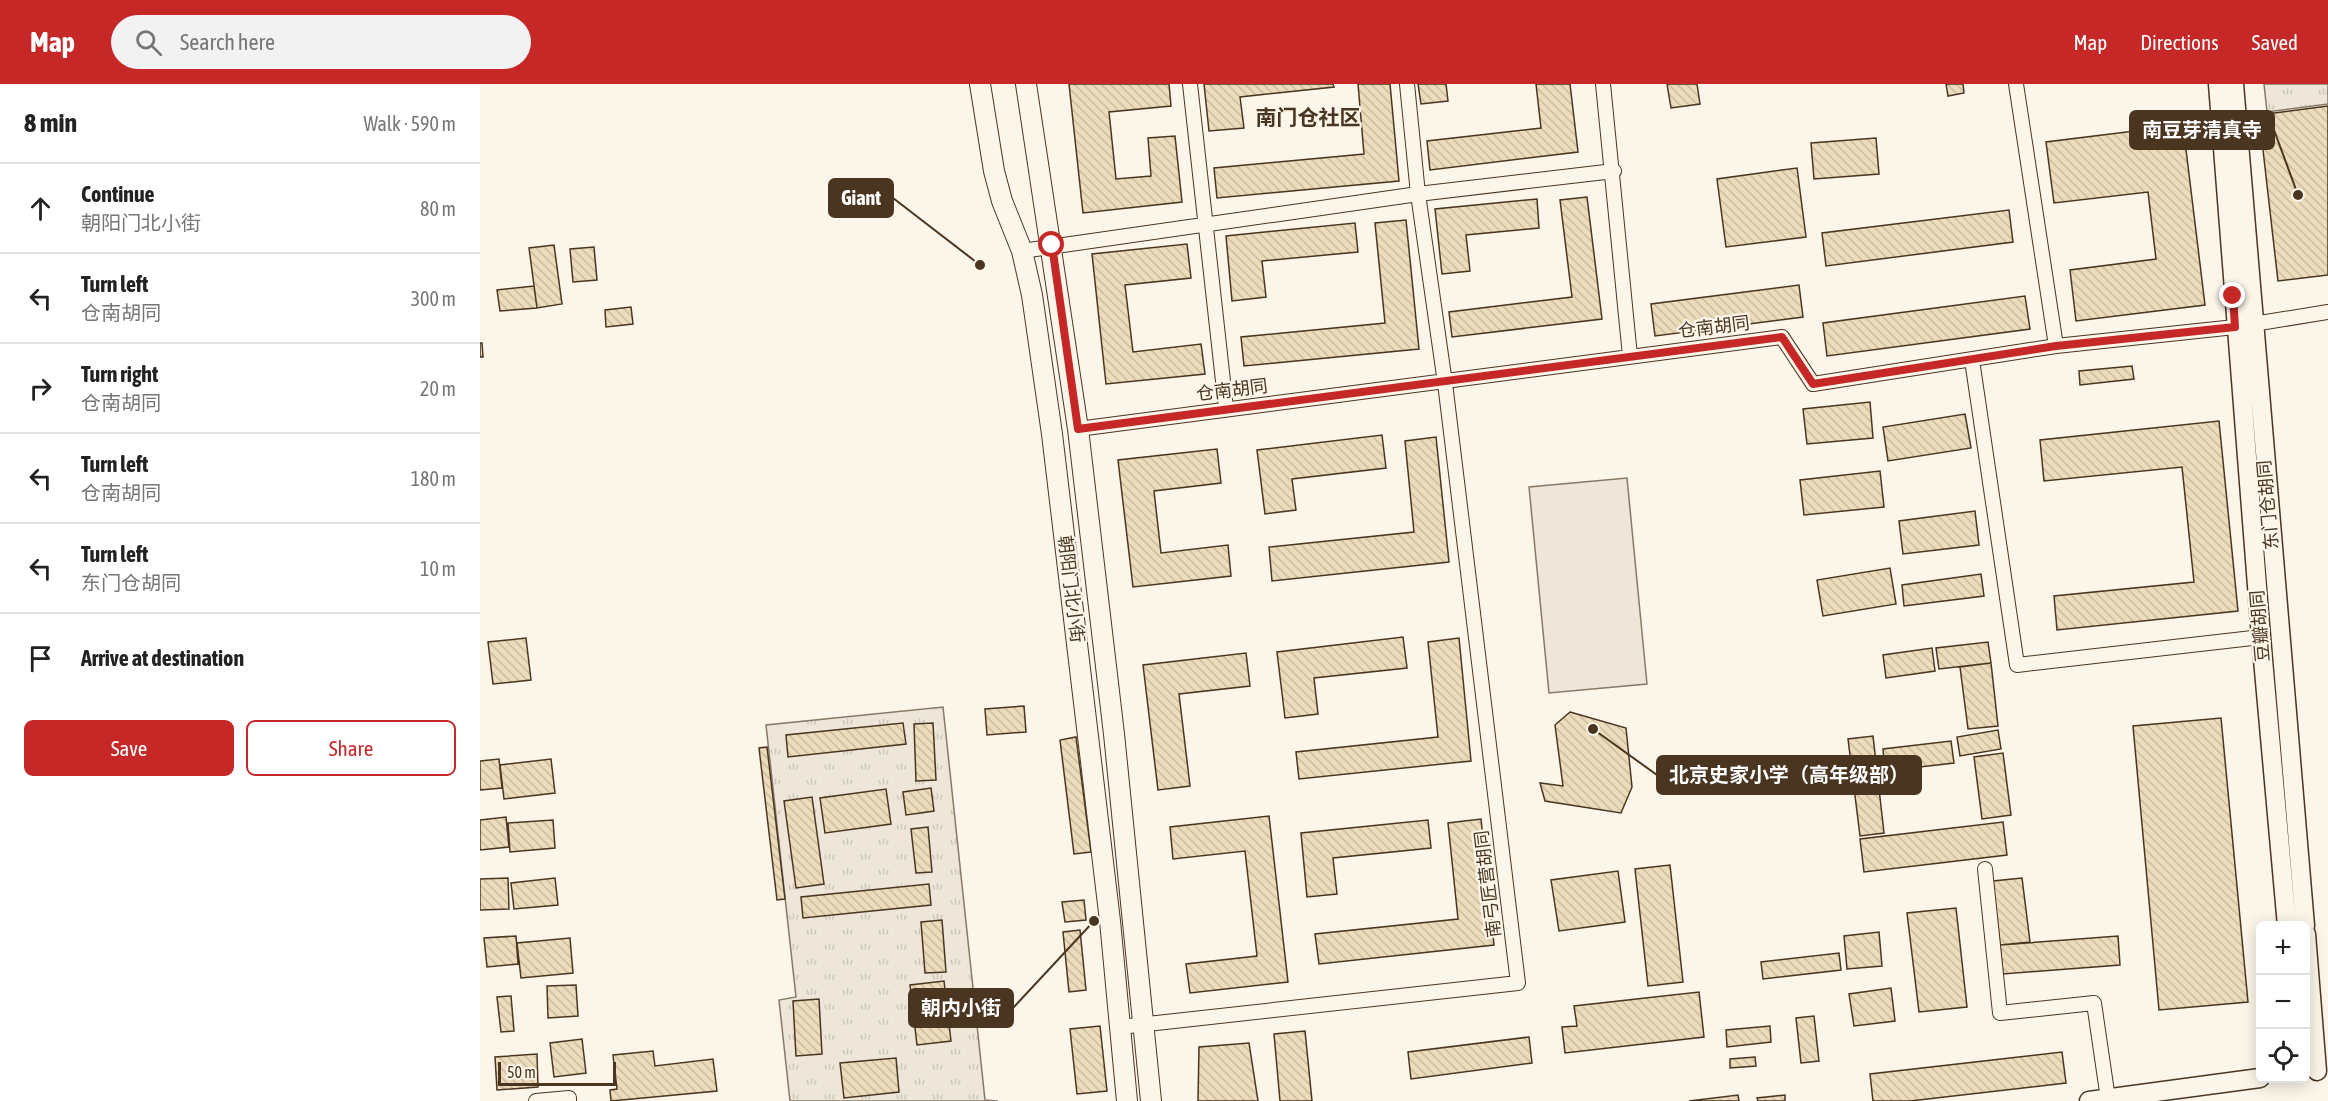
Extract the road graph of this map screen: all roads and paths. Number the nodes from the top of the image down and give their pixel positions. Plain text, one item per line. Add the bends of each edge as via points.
1 (980, 84) edge
2 (1026, 84) edge
3 (1190, 84) edge
4 (1407, 84) edge
5 (1603, 84) edge
6 (2016, 84) edge
7 (2218, 84) edge
8 (2234, 84) edge
9 (1614, 171) junction
10 (1418, 195) junction
11 (1206, 224) junction
12 (1052, 245) junction
13 (1022, 251) junction
14 (2328, 312) edge
15 (2244, 326) junction
16 (2056, 346) junction
17 (1630, 356) junction
18 (1972, 360) junction
19 (1445, 383) junction
20 (1226, 408) junction
21 (1078, 429) junction
22 (2260, 637) junction
23 (1985, 869) dead end
24 (2287, 921) edge
25 (2304, 921) edge
26 (2309, 975) edge
27 (1143, 1025) junction
28 (1120, 1027) junction
29 (2317, 1071) edge
30 (2256, 1079) edge
31 (2108, 1099) junction
32 (536, 1101) edge
33 (570, 1101) edge
34 (1127, 1101) edge
35 (1151, 1101) edge
36 (2090, 1101) edge

1 - 13 main road, 朝阳门北小街 via 994,171
2 - 12 main road, 朝阳门北小街
3 - 11 street
4 - 10 street
5 - 9 street
6 - 16 street
7 - 15 street, 东门仓胡同
8 - 15 street, 东门仓胡同
9 - 10 street
9 - 17 street
10 - 11 street
10 - 19 street
11 - 12 street
11 - 20 street
12 - 13 street
12 - 21 main road, 朝阳门北小街
13 - 28 main road, 朝阳门北小街 via 1052,434
14 - 15 street, 仓南胡同
15 - 16 street, 仓南胡同
15 - 22 street, 豆瓣胡同
15 - 25 street, 东门仓胡同
16 - 18 street, 仓南胡同
17 - 18 street, 仓南胡同 via 1782,337 1813,384
17 - 19 street, 仓南胡同
18 - 22 street via 2017,665
19 - 20 street, 仓南胡同
19 - 27 street, 南弓匠营胡同 via 1518,983
20 - 21 street, 仓南胡同
21 - 27 main road, 朝阳门北小街
22 - 24 street, 豆瓣胡同
23 - 31 street via 2000,1013 2094,1003
26 - 29 street
27 - 28 street, 南弓匠营胡同
27 - 35 main road, 朝阳门北小街
28 - 34 main road, 朝阳门北小街
30 - 31 street
31 - 36 street
32 - 33 street

